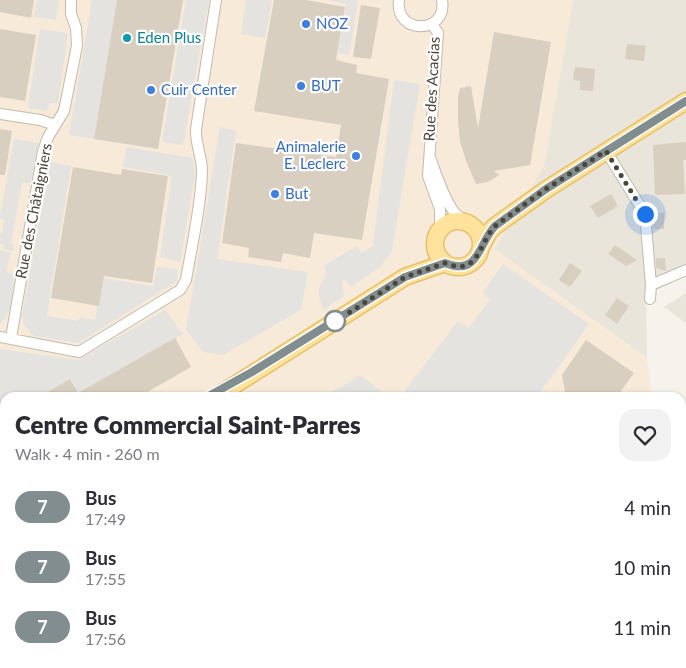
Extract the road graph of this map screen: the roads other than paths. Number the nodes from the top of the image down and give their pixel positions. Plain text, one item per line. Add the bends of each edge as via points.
1 (71, 0) edge
2 (216, 0) edge
3 (400, 0) edge
4 (442, 0) edge
5 (432, 24) junction
6 (686, 101) edge
7 (0, 114) edge
8 (55, 125) junction
9 (606, 151) junction
10 (429, 154) junction
11 (546, 189) junction
12 (469, 223) junction
13 (440, 229) junction
14 (482, 245) junction
15 (435, 247) junction
16 (445, 263) junction
17 (686, 270) edge
18 (405, 277) junction
19 (651, 285) junction
20 (650, 299) dead end
21 (0, 337) edge
22 (11, 338) junction
23 (252, 372) junction
24 (216, 392) edge
25 (223, 392) edge

1 - 8 street, Rue des Châtaigniers via 76,45 64,110
2 - 22 street via 196,129 202,170 200,196 186,280 180,290 79,352
3 - 5 street via 402,16 411,25 423,27
4 - 5 street via 442,12
5 - 10 street, Rue des Acacias via 438,33
6 - 9 main road
7 - 8 street
8 - 22 street, Rue des Châtaigniers via 43,151
9 - 11 main road
9 - 19 street via 645,214
10 - 12 street, Rue des Acacias via 455,214
10 - 13 street, Rue des Acacias via 428,176 440,209
11 - 12 main road via 502,213
11 - 14 main road via 495,226
12 - 13 main road via 457,220
12 - 14 main road via 475,227
13 - 15 main road via 435,237
14 - 16 main road via 479,255 464,267
15 - 16 main road
15 - 18 main road
16 - 18 main road
17 - 19 street
18 - 23 main road
19 - 20 street
21 - 22 street
23 - 24 main road
23 - 25 main road

